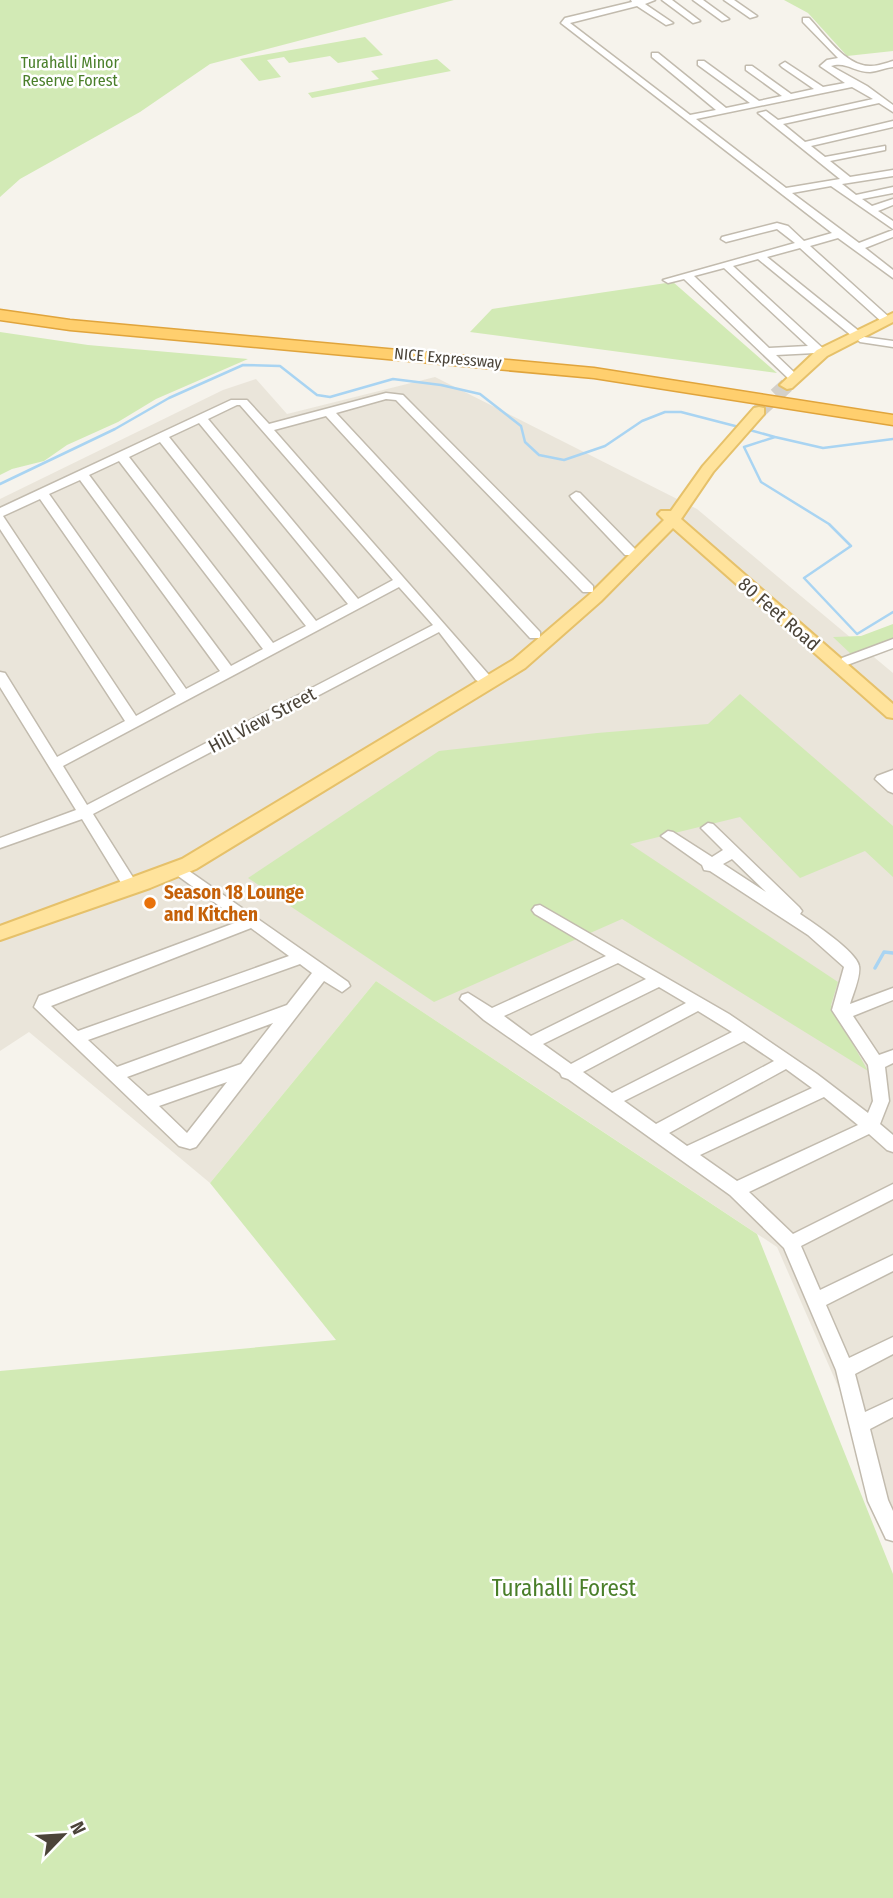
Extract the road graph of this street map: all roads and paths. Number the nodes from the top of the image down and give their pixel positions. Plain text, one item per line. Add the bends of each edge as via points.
1 (651, 0) edge
2 (666, 0) edge
3 (697, 0) edge
4 (728, 0) edge
5 (635, 2) edge
6 (753, 16) dead end
7 (725, 19) dead end
8 (806, 20) dead end
9 (696, 21) dead end
10 (669, 23) dead end
11 (655, 55) dead end
12 (846, 60) junction
13 (701, 63) dead end
14 (893, 64) edge
15 (785, 65) dead end
16 (749, 68) dead end
17 (853, 84) junction
18 (821, 90) junction
19 (789, 97) junction
20 (880, 100) junction
21 (760, 108) junction
22 (893, 109) edge
23 (724, 110) junction
24 (689, 118) junction
25 (776, 123) junction
26 (893, 124) edge
27 (804, 145) junction
28 (882, 148) dead end
29 (823, 160) junction
30 (893, 173) edge
31 (848, 180) junction
32 (832, 182) junction
33 (893, 190) edge
34 (784, 191) junction
35 (854, 198) junction
36 (893, 202) edge
37 (870, 210) junction
38 (893, 226) edge
39 (893, 233) edge
40 (841, 234) junction
41 (726, 239) dead end
42 (804, 245) junction
43 (859, 247) junction
44 (760, 256) junction
45 (726, 265) junction
46 (891, 271) edge
47 (687, 276) junction
48 (668, 281) dead end
49 (0, 307) edge
50 (0, 315) edge
51 (891, 321) edge
52 (860, 337) junction
53 (893, 344) edge
54 (820, 351) junction
55 (765, 352) junction
56 (806, 369) junction
57 (790, 382) joint
58 (328, 411) junction
59 (893, 412) edge
60 (201, 418) junction
61 (747, 420) tunnel mouth
62 (893, 420) edge
63 (268, 428) junction
64 (162, 436) junction
65 (121, 455) junction
66 (82, 474) junction
67 (42, 493) junction
68 (576, 496) dead end
69 (673, 512) junction
70 (0, 513) edge
71 (0, 519) edge
72 (630, 552) junction
73 (401, 581) junction
74 (588, 589) junction
75 (356, 605) junction
76 (441, 626) junction
77 (314, 627) junction
78 (535, 635) junction
79 (893, 643) edge
80 (271, 650) junction
81 (847, 660) junction
82 (229, 673) junction
83 (0, 676) edge
84 (485, 680) junction
85 (185, 697) junction
86 (893, 700) edge
87 (893, 713) edge
88 (134, 724) junction
89 (55, 764) junction
90 (893, 775) edge
91 (893, 788) edge
92 (84, 813) junction
93 (708, 828) dead end
94 (668, 836) dead end
95 (1, 840) edge
96 (733, 851) junction
97 (709, 866) junction
98 (179, 869) junction
99 (128, 883) junction
100 (540, 910) dead end
101 (0, 922) edge
102 (252, 922) junction
103 (814, 931) junction
104 (0, 933) edge
105 (619, 956) junction
106 (302, 958) junction
107 (322, 972) junction
108 (659, 980) junction
109 (342, 986) dead end
110 (893, 994) edge
111 (468, 999) dead end
112 (698, 1004) junction
113 (294, 1009) junction
114 (841, 1014) junction
115 (490, 1016) junction
116 (743, 1034) junction
117 (75, 1038) junction
118 (529, 1044) junction
119 (893, 1056) edge
120 (786, 1062) junction
121 (876, 1064) junction
122 (250, 1067) junction
123 (568, 1073) junction
124 (113, 1075) junction
125 (824, 1090) junction
126 (610, 1101) junction
127 (146, 1104) junction
128 (886, 1105) edge
129 (871, 1126) junction
130 (656, 1132) junction
131 (893, 1145) edge
132 (687, 1153) junction
133 (736, 1190) junction
134 (893, 1191) edge
135 (791, 1243) junction
136 (893, 1263) edge
137 (816, 1301) junction
138 (893, 1345) edge
139 (845, 1370) junction
140 (893, 1407) edge
141 (860, 1425) junction
142 (886, 1497) edge
143 (893, 1532) edge

1 - 5 street
2 - 9 street
3 - 7 street
4 - 6 street
5 - 10 street
5 - 24 street via 565,23
8 - 12 street
11 - 23 street
12 - 14 street via 869,69
12 - 17 street via 825,66
13 - 21 street
15 - 18 street
16 - 19 street
17 - 18 street
17 - 20 street
18 - 19 street
19 - 21 street
20 - 22 street
20 - 25 street
21 - 23 street
21 - 25 street
23 - 24 street
24 - 34 street
25 - 27 street
26 - 27 street
27 - 29 street
28 - 29 street
29 - 31 street
30 - 31 street
31 - 32 street
32 - 34 street
32 - 35 street
33 - 35 street
34 - 40 street
35 - 37 street
36 - 37 street
37 - 38 street
39 - 43 street
40 - 42 street
40 - 43 street
41 - 42 street via 777,226
42 - 44 street
42 - 51 street
43 - 46 street
44 - 45 street
44 - 52 street
45 - 47 street
45 - 54 street
47 - 48 street
47 - 55 street
49 - 59 highway, NICE Expressway via 505,355 647,372
50 - 62 highway, NICE Expressway via 594,373
51 - 52 main road
52 - 53 street
52 - 54 main road
52 - 56 main road
54 - 55 street
54 - 56 main road
55 - 57 street
56 - 57 main road
58 - 63 street
58 - 74 street via 399,397
58 - 78 street
60 - 63 street via 241,402
60 - 64 street
60 - 75 street
61 - 69 main road
63 - 73 street
64 - 65 street
64 - 77 street
65 - 66 street
65 - 80 street
66 - 67 street
66 - 82 street
67 - 70 street
67 - 85 street
68 - 72 street
69 - 72 main road
69 - 81 main road, 80 Feet Road
69 - 84 main road via 595,598 519,664
69 - 87 main road, 80 Feet Road
71 - 88 street
72 - 74 main road
73 - 75 street
73 - 76 street
74 - 78 main road
75 - 77 street
76 - 84 street
76 - 92 street, Hill View Street
77 - 80 street
78 - 84 main road
79 - 81 street
80 - 82 street
81 - 86 main road, 80 Feet Road
82 - 85 street
83 - 89 street
84 - 98 main road
84 - 99 main road via 208,842
85 - 88 street
88 - 89 street
89 - 92 street
90 - 91 street via 882,779
92 - 95 street
92 - 99 street
93 - 96 street
94 - 97 street
96 - 97 street
96 - 103 street
97 - 103 street
98 - 99 main road
98 - 102 street
99 - 101 main road
99 - 104 main road
100 - 105 street
102 - 106 street
102 - 117 street via 43,1001 42,1007
103 - 114 street via 852,966
105 - 108 street
105 - 115 street
106 - 107 street
106 - 117 street
107 - 109 street
107 - 113 street
108 - 112 street
108 - 118 street
110 - 114 street
111 - 115 street
112 - 116 street
112 - 123 street
113 - 122 street
113 - 124 street
114 - 121 street
115 - 118 street
116 - 120 street
116 - 126 street
117 - 124 street
118 - 123 street
119 - 121 street
120 - 125 street
120 - 130 street
121 - 128 street via 881,1101
122 - 127 street
122 - 127 street via 191,1142 185,1142
123 - 126 street
124 - 127 street
125 - 129 street
125 - 132 street
126 - 130 street
128 - 129 street
129 - 131 street
129 - 133 street
130 - 132 street
132 - 133 street
133 - 135 street
134 - 135 street
135 - 137 street
136 - 137 street
137 - 139 street
138 - 139 street
139 - 141 street
140 - 141 street
141 - 142 street
142 - 143 street

